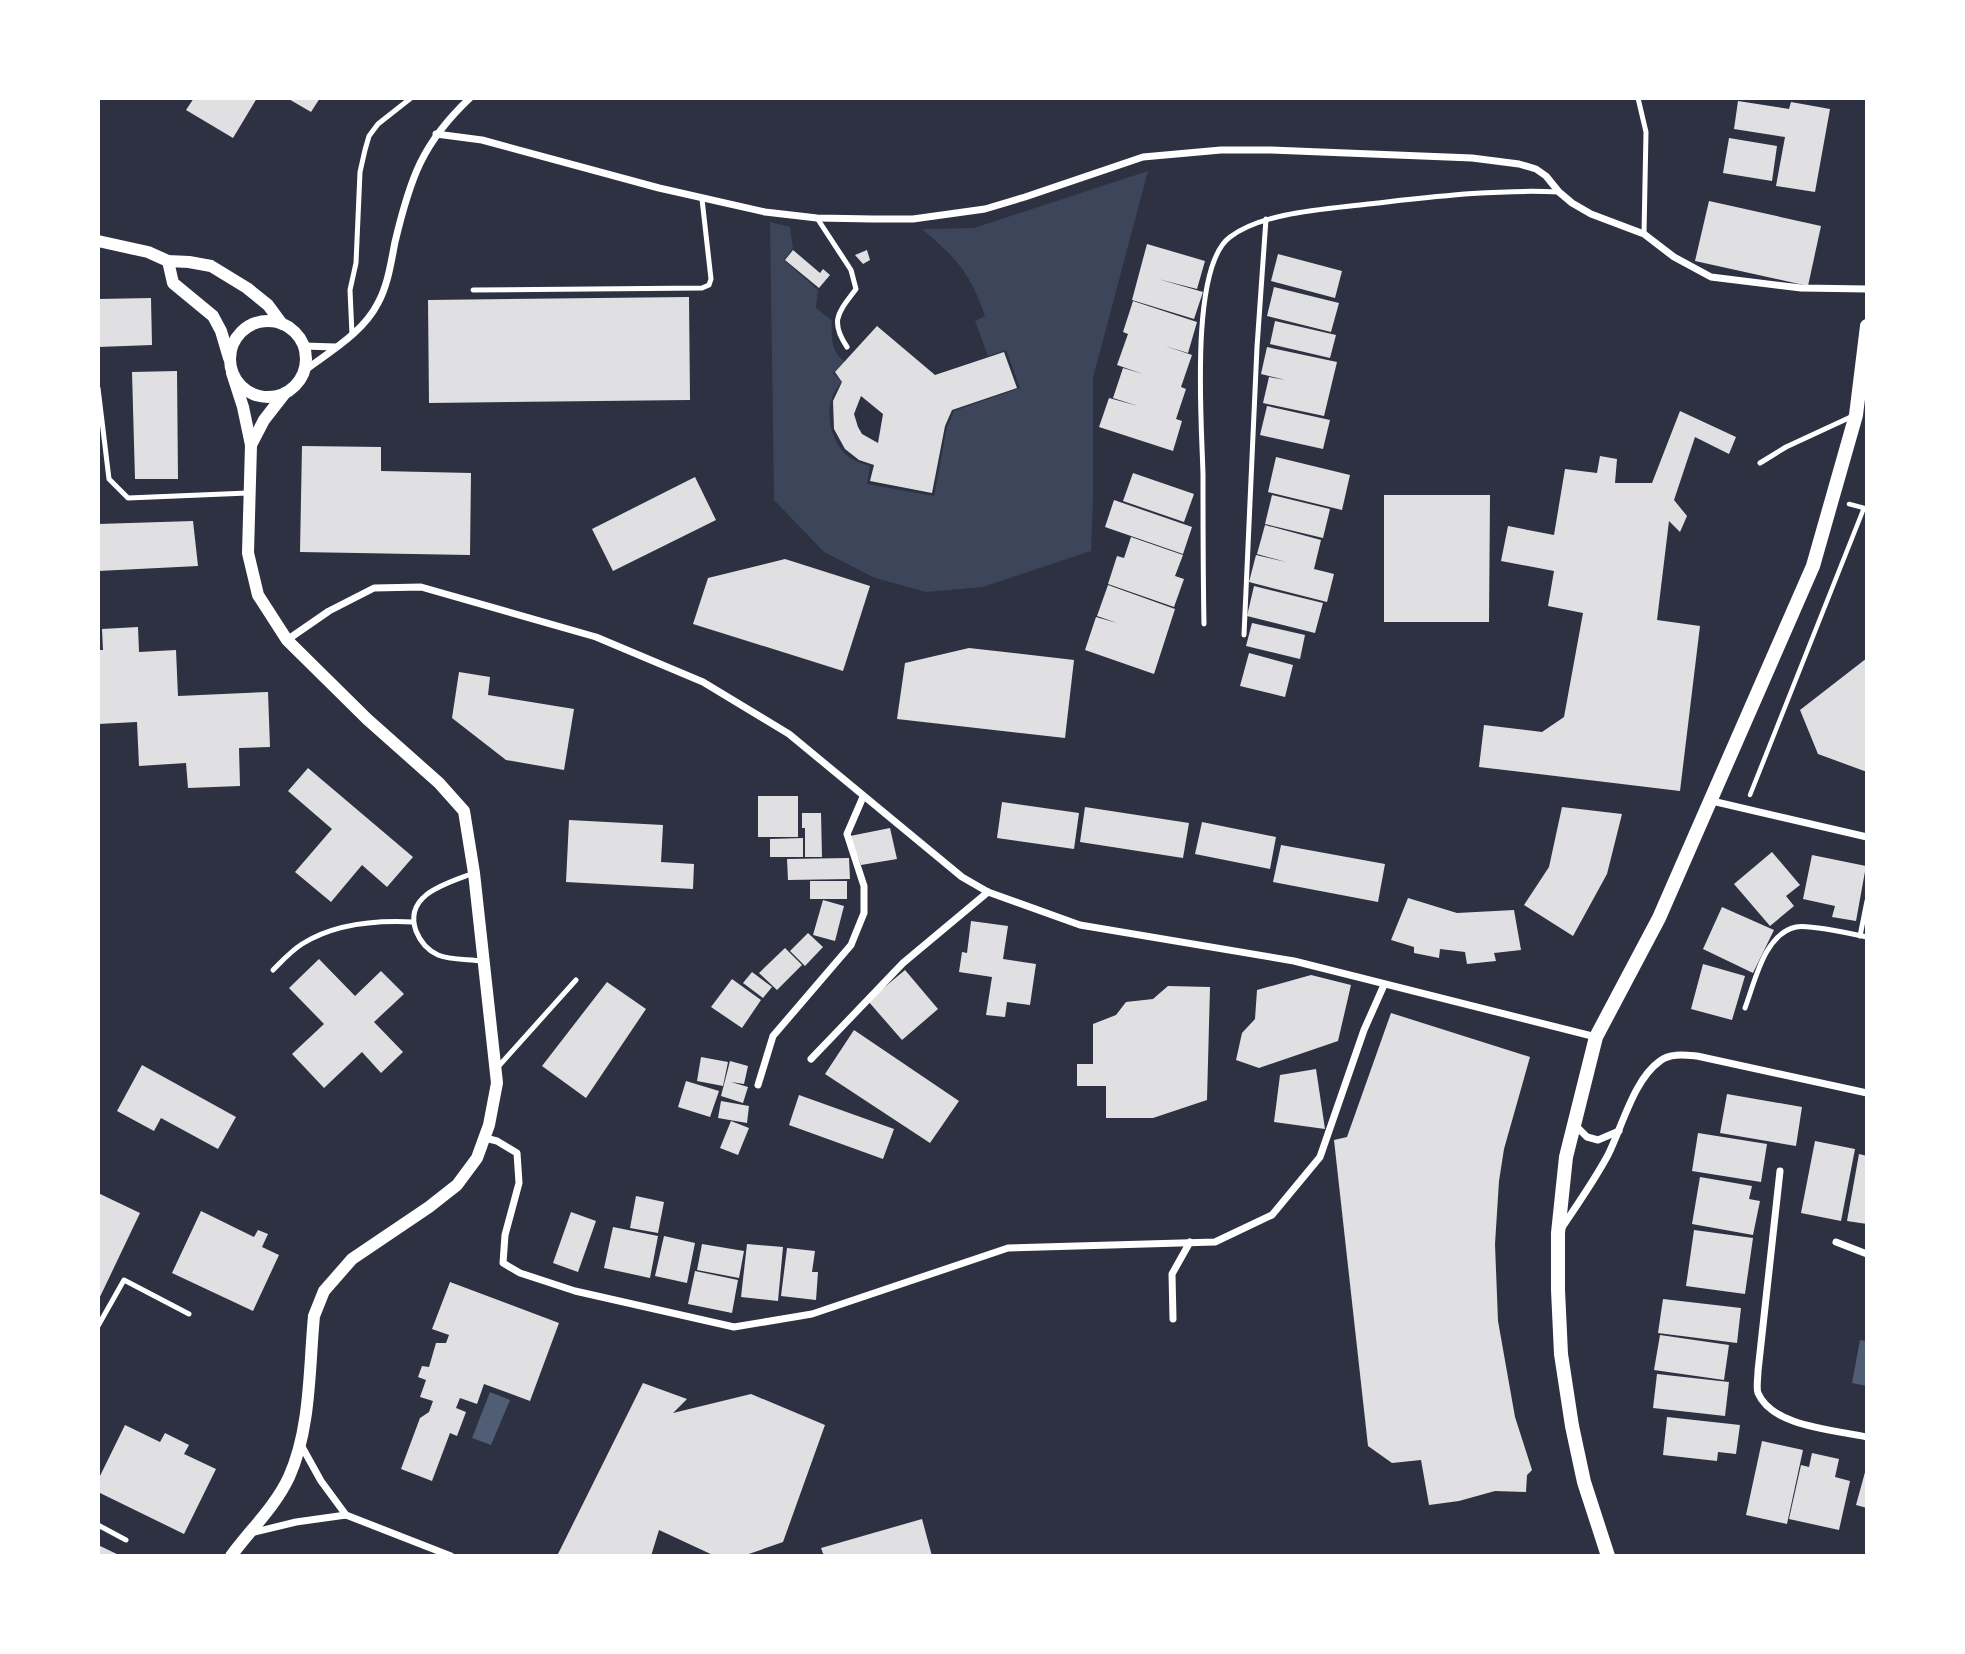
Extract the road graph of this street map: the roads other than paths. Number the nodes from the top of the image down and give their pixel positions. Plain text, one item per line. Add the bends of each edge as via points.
1 (411, 98) edge
2 (470, 98) edge
3 (1638, 98) edge
4 (436, 134) junction
5 (1559, 192) junction
6 (702, 199) junction
7 (817, 218) junction
8 (1266, 219) junction
9 (1644, 234) junction
10 (98, 241) edge
11 (168, 261) junction
12 (1867, 289) edge
13 (473, 290) dead end
14 (282, 324) junction
15 (1867, 326) edge
16 (352, 335) junction
17 (304, 346) junction
18 (336, 347) junction
19 (848, 347) dead end
20 (231, 367) junction
21 (304, 371) junction
22 (98, 388) edge
23 (285, 393) junction
24 (1856, 415) junction
25 (251, 445) junction
26 (1760, 463) dead end
27 (251, 493) junction
28 (1204, 624) dead end
29 (1244, 635) dead end
30 (288, 640) junction
31 (863, 797) junction
32 (1712, 801) junction
33 (1867, 837) edge
34 (474, 873) junction
35 (988, 892) junction
36 (1867, 901) edge
37 (413, 922) junction
38 (1864, 936) edge
39 (484, 961) junction
40 (273, 970) dead end
41 (576, 980) dead end
42 (1384, 985) junction
43 (1745, 1008) dead end
44 (1597, 1037) junction
45 (811, 1059) dead end
46 (495, 1070) junction
47 (758, 1085) dead end
48 (1867, 1093) edge
49 (1574, 1123) junction
50 (1619, 1130) junction
51 (485, 1138) junction
52 (1780, 1171) dead end
53 (429, 1207) junction
54 (1558, 1233) junction
55 (1190, 1242) junction
56 (1836, 1242) dead end
57 (1867, 1254) edge
58 (189, 1314) dead end
59 (1173, 1319) dead end
60 (98, 1326) edge
61 (1867, 1437) edge
62 (300, 1444) junction
63 (346, 1515) junction
64 (98, 1525) edge
65 (247, 1534) junction
66 (126, 1540) dead end
67 (231, 1556) edge
68 (451, 1556) edge
69 (1608, 1556) edge

1 - 16 lane via 378,124 365,149 350,290
2 - 4 street
3 - 9 lane via 1646,132
4 - 6 street via 482,140
4 - 16 street via 408,194 378,304
5 - 7 street via 1536,169 1472,158 1221,150 1143,157 985,209 913,219
5 - 8 lane via 1470,193
5 - 9 street via 1591,214
6 - 7 street
6 - 13 lane via 711,279 702,288
7 - 19 lane via 855,277 856,289 836,323
8 - 28 lane via 1228,238 1214,261 1206,295 1200,335
8 - 29 lane
9 - 12 street via 1674,257 1711,276 1801,288
10 - 11 street
11 - 14 street via 211,266 268,305
11 - 20 street via 173,283 213,316
14 - 17 street
14 - 20 street via 269,321 245,328 231,349
15 - 24 main road
16 - 18 street
17 - 18 street
17 - 21 street
18 - 21 street
20 - 23 street via 248,392 260,397
20 - 25 street
21 - 23 street via 300,381
22 - 27 lane via 109,479 128,498
23 - 25 street
24 - 26 lane
24 - 32 main road via 1813,566
25 - 27 street
27 - 30 street via 248,553 258,596
30 - 31 street via 329,611 374,588 421,587 596,637 704,682 789,734
30 - 34 street via 464,811
31 - 35 street via 962,877
31 - 47 street via 847,834 864,886 864,913 851,945 773,1036
32 - 33 street
32 - 44 main road via 1659,918
34 - 37 lane via 434,888 417,902
34 - 39 street
35 - 42 street via 1080,925 1294,961
35 - 45 street via 903,963
36 - 38 lane
37 - 39 lane via 420,941 438,955
37 - 40 lane via 330,930 299,945
38 - 43 lane via 1798,926 1783,932 1773,941
39 - 46 street
41 - 46 lane
42 - 44 street
42 - 55 street via 1320,1157 1272,1215 1215,1242
44 - 49 main road
46 - 51 street via 497,1083
46 - 53 street via 470,1154
48 - 50 street via 1680,1055 1663,1058 1651,1068
49 - 50 street via 1587,1137 1598,1140
49 - 54 main road
50 - 54 street
51 - 53 street via 457,1185
51 - 55 street via 517,1153 519,1183 505,1235 503,1263 575,1292 734,1327 812,1314 1008,1248
52 - 61 street via 1758,1393 1772,1411 1791,1421
53 - 62 street via 352,1259 317,1303
54 - 69 main road via 1561,1354 1570,1414 1584,1482
55 - 59 street via 1172,1274
56 - 57 street
58 - 60 lane via 124,1280
62 - 63 street
62 - 65 street via 289,1477 271,1508
63 - 65 street
63 - 68 street
64 - 66 lane
65 - 67 street

